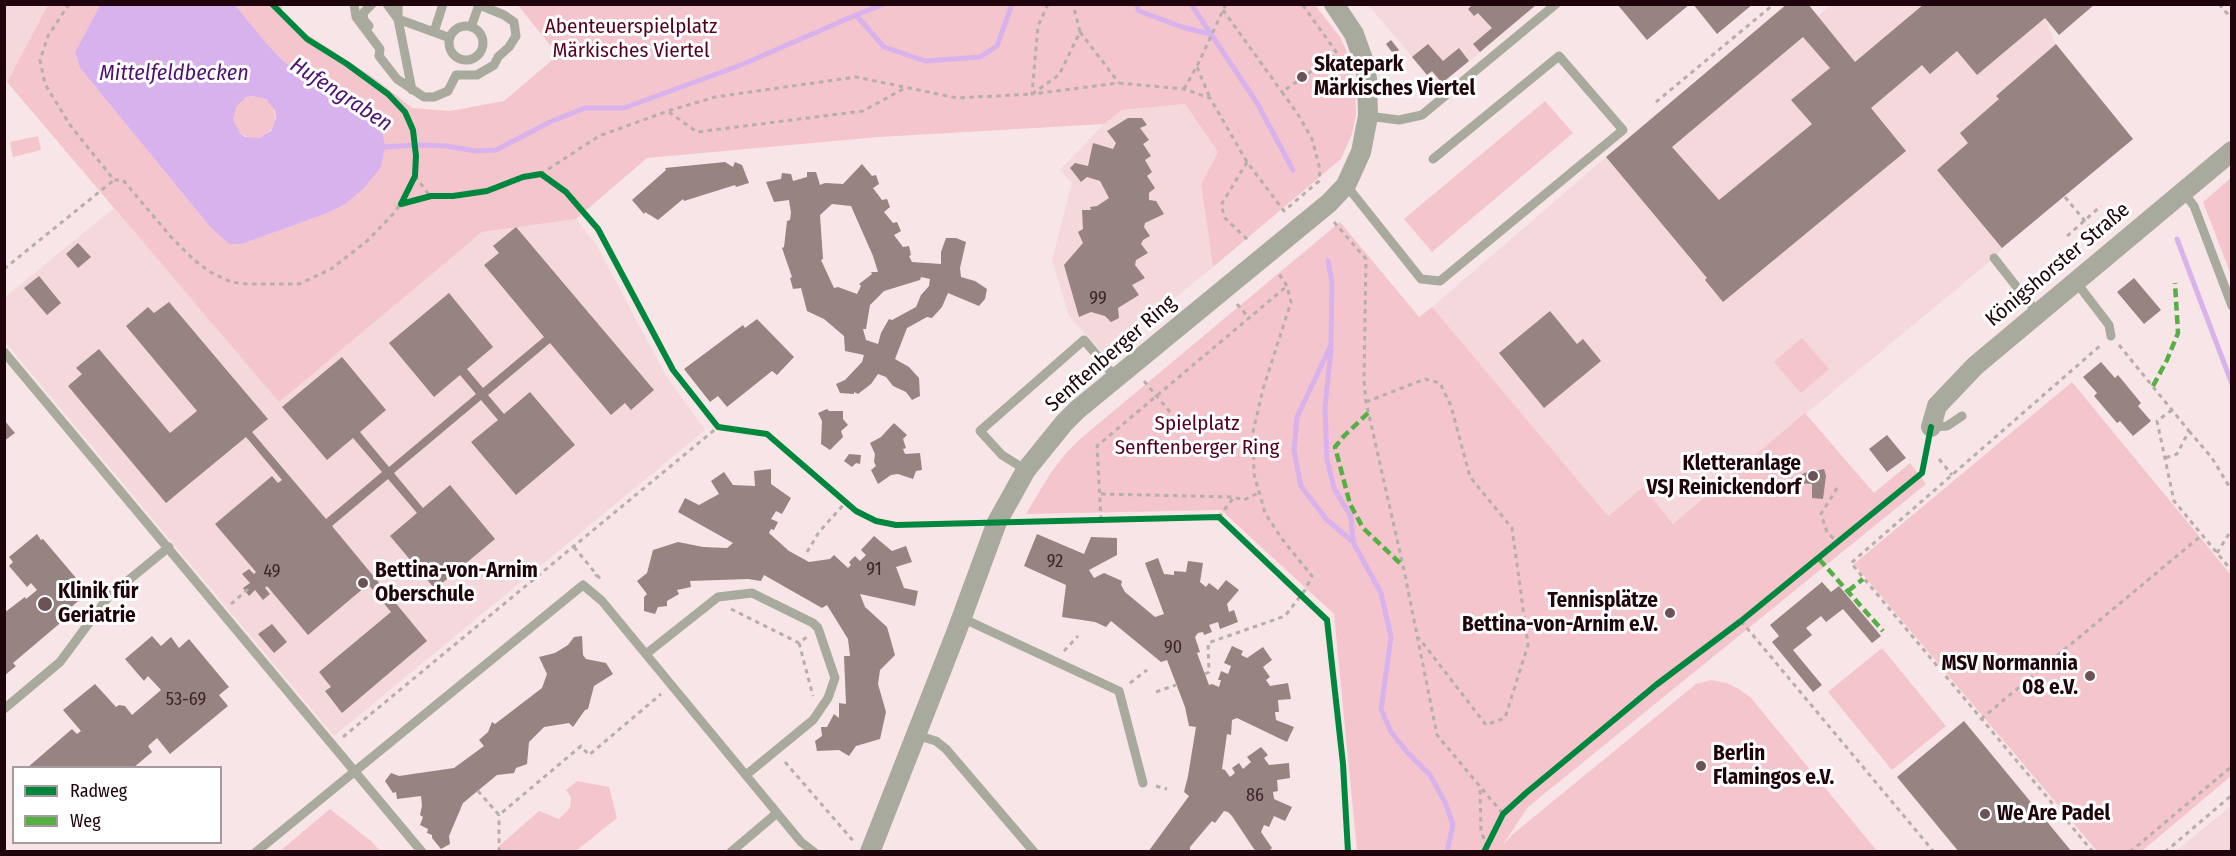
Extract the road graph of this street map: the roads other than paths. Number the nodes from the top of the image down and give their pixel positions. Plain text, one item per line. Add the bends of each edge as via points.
1 (354, 4) edge
2 (372, 4) edge
3 (387, 4) edge
4 (398, 4) edge
5 (443, 4) edge
6 (1334, 4) edge
7 (1556, 4) edge
8 (478, 5) edge
9 (398, 19) junction
10 (471, 27) junction
11 (434, 32) junction
12 (450, 38) junction
13 (381, 49) junction
14 (481, 51) junction
15 (498, 57) junction
16 (460, 59) junction
17 (456, 75) junction
18 (412, 90) junction
19 (1368, 116) junction
20 (2232, 151) edge
21 (1433, 159) dead end
22 (1346, 185) junction
23 (2183, 192) junction
24 (1994, 258) dead end
25 (2076, 282) junction
26 (2232, 306) edge
27 (2038, 314) junction
28 (2111, 336) road end
29 (4, 352) edge
30 (1116, 378) junction
31 (1962, 417) dead end
32 (1931, 427) joint
33 (1026, 470) junction
34 (169, 547) junction
35 (962, 618) junction
36 (646, 654) junction
37 (4, 709) edge
38 (916, 735) junction
39 (354, 770) junction
40 (746, 775) junction
41 (1143, 783) dead end
42 (777, 813) junction
43 (864, 848) edge
44 (256, 852) edge
45 (422, 852) edge
46 (731, 852) edge
47 (814, 852) edge
48 (1034, 852) edge

1 - 13 lane via 356,17
2 - 13 lane via 363,19 382,42
3 - 9 lane
4 - 9 lane
5 - 11 lane
6 - 19 street, Senftenberger Ring via 1354,34 1364,62
7 - 19 lane via 1422,115 1399,120
8 - 10 lane
8 - 15 lane via 514,22 516,36
9 - 11 lane
9 - 18 lane
10 - 12 lane via 456,29
10 - 14 lane via 482,37
11 - 12 lane
12 - 16 lane via 452,52
13 - 18 lane via 379,56 397,79
14 - 15 lane
14 - 16 lane via 469,60
15 - 17 lane via 494,66 477,75
16 - 17 lane
17 - 18 lane via 448,91 434,98
19 - 22 street, Senftenberger Ring via 1361,152
20 - 23 street, Königshorster Straße
21 - 22 lane via 1559,56 1623,130 1440,280 1421,279
22 - 30 street, Senftenberger Ring
23 - 25 street, Königshorster Straße
23 - 26 lane via 2194,206
24 - 27 lane
25 - 27 street, Königshorster Straße
25 - 28 lane via 2109,325
27 - 32 street, Königshorster Straße via 1960,381 1937,406
29 - 34 lane
30 - 33 street, Senftenberger Ring via 1064,423
30 - 33 lane via 1084,340 980,431 1002,455
31 - 32 lane via 1947,426
33 - 35 street, Senftenberger Ring via 987,522
34 - 37 lane via 109,596 60,662
34 - 39 lane
35 - 38 street, Senftenberger Ring
35 - 41 lane via 1119,691
36 - 39 lane via 602,601 583,585
36 - 40 lane
36 - 40 lane via 718,597 752,593 818,628 835,678 828,698 813,720
38 - 43 street, Senftenberger Ring
38 - 48 lane via 936,741 946,749
39 - 44 lane
39 - 45 lane
40 - 42 lane
42 - 46 lane
42 - 47 lane

